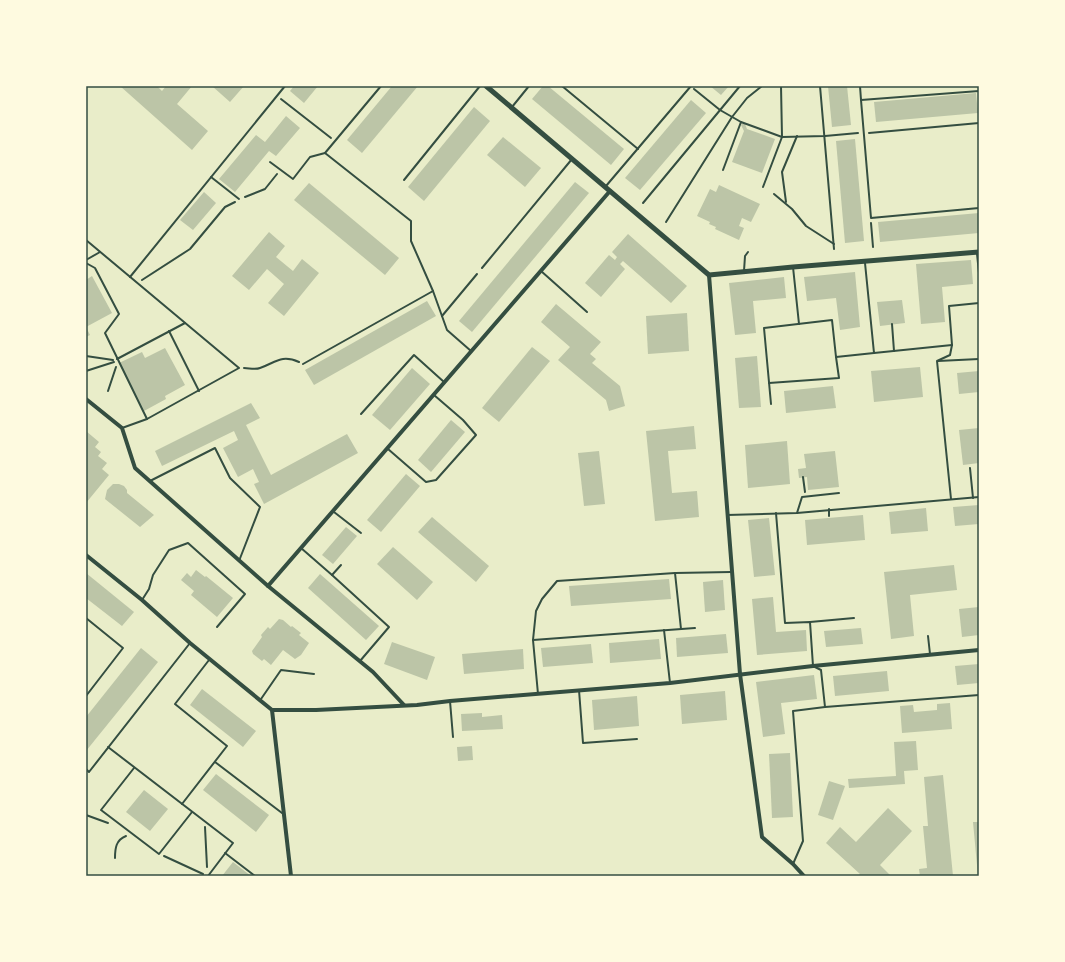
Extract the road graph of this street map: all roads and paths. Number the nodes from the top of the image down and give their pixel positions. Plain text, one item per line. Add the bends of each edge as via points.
1 (285, 86) edge
2 (381, 86) edge
3 (480, 86) edge
4 (486, 86) edge
5 (529, 86) edge
6 (562, 86) edge
7 (690, 86) edge
8 (740, 86) edge
9 (762, 86) edge
10 (781, 86) edge
11 (820, 86) edge
12 (860, 86) edge
13 (979, 91) edge
14 (277, 96) junction
15 (861, 100) junction
16 (511, 107) junction
17 (720, 110) junction
18 (732, 117) junction
19 (741, 122) junction
20 (979, 123) edge
21 (865, 133) junction
22 (797, 136) junction
23 (825, 136) junction
24 (782, 137) junction
25 (335, 141) junction
26 (638, 149) junction
27 (325, 153) junction
28 (572, 159) junction
29 (270, 162) dead end
30 (281, 170) junction
31 (723, 170) dead end
32 (211, 177) junction
33 (404, 180) dead end
34 (763, 188) dead end
35 (608, 189) junction
36 (774, 194) dead end
37 (239, 200) junction
38 (643, 203) dead end
39 (786, 204) junction
40 (979, 208) edge
41 (871, 218) junction
42 (666, 222) dead end
43 (86, 240) edge
44 (834, 244) junction
45 (873, 247) dead end
46 (834, 249) dead end
47 (100, 252) junction
48 (748, 252) dead end
49 (978, 252) edge
50 (86, 262) edge
51 (865, 262) junction
52 (793, 266) junction
53 (482, 268) dead end
54 (541, 271) junction
55 (744, 271) junction
56 (979, 273) edge
57 (477, 274) dead end
58 (709, 275) junction
59 (130, 277) junction
60 (137, 283) junction
61 (433, 291) junction
62 (979, 303) edge
63 (587, 312) dead end
64 (442, 316) junction
65 (185, 323) junction
66 (799, 324) junction
67 (892, 324) dead end
68 (169, 332) junction
69 (952, 344) junction
70 (472, 351) junction
71 (894, 351) junction
72 (874, 353) junction
73 (86, 356) edge
74 (836, 357) junction
75 (979, 359) edge
76 (117, 360) junction
77 (937, 362) junction
78 (303, 364) joint
79 (239, 368) junction
80 (86, 371) edge
81 (445, 382) junction
82 (769, 383) junction
83 (108, 391) dead end
84 (199, 391) junction
85 (434, 394) junction
86 (86, 399) edge
87 (771, 404) dead end
88 (361, 414) dead end
89 (147, 419) junction
90 (122, 428) junction
91 (388, 449) junction
92 (970, 468) dead end
93 (803, 477) dead end
94 (149, 481) junction
95 (838, 493) dead end
96 (805, 496) junction
97 (979, 497) edge
98 (973, 498) junction
99 (951, 499) junction
100 (829, 509) junction
101 (333, 512) junction
102 (776, 513) junction
103 (797, 513) junction
104 (727, 516) junction
105 (829, 516) dead end
106 (361, 533) dead end
107 (301, 548) junction
108 (86, 555) edge
109 (239, 561) junction
110 (341, 565) dead end
111 (731, 572) junction
112 (675, 573) junction
113 (332, 575) junction
114 (268, 586) junction
115 (142, 600) junction
116 (86, 618) edge
117 (854, 618) dead end
118 (810, 622) junction
119 (217, 627) dead end
120 (695, 628) dead end
121 (681, 629) junction
122 (664, 630) junction
123 (928, 636) dead end
124 (533, 640) junction
125 (190, 643) junction
126 (979, 650) edge
127 (930, 654) junction
128 (210, 659) junction
129 (360, 661) junction
130 (813, 666) junction
131 (314, 674) dead end
132 (740, 674) junction
133 (670, 683) junction
134 (579, 690) junction
135 (538, 694) junction
136 (979, 695) edge
137 (86, 696) edge
138 (260, 700) junction
139 (450, 701) junction
140 (404, 705) junction
141 (825, 707) junction
142 (272, 710) junction
143 (453, 737) dead end
144 (637, 739) dead end
145 (108, 747) junction
146 (215, 762) junction
147 (134, 768) junction
148 (86, 769) edge
149 (87, 772) edge
150 (182, 804) junction
151 (192, 812) junction
152 (283, 813) junction
153 (86, 816) edge
154 (205, 822) junction
155 (124, 826) junction
156 (132, 833) junction
157 (225, 853) junction
158 (159, 854) junction
159 (115, 858) dead end
160 (793, 864) junction
161 (208, 876) edge
162 (255, 876) edge
163 (291, 876) edge
164 (804, 876) edge

1 - 14 lane
2 - 25 lane
3 - 33 lane
4 - 16 street
5 - 16 lane
6 - 26 lane
7 - 17 path
7 - 26 lane
8 - 17 path
9 - 18 path via 747,98
10 - 24 path
11 - 23 path
12 - 15 lane
13 - 15 lane
14 - 25 path
14 - 32 lane
15 - 21 lane
16 - 28 street
17 - 18 path
17 - 38 path
18 - 19 path
18 - 42 path
19 - 24 path
19 - 31 path
20 - 21 path
21 - 23 path
21 - 41 lane
22 - 23 path
22 - 24 path
22 - 39 path via 782,172
23 - 44 path
24 - 34 path
25 - 27 lane
26 - 35 lane
27 - 30 lane via 310,157 293,179
27 - 61 lane via 410,221 411,241
28 - 35 street
28 - 53 lane
29 - 30 lane
30 - 37 path via 265,190
32 - 37 lane
32 - 59 lane
35 - 54 street
35 - 58 street
36 - 39 path
37 - 60 path via 225,207 190,249
39 - 44 path via 806,226
40 - 41 lane
41 - 45 path
43 - 47 lane
44 - 46 path
47 - 50 lane
47 - 59 lane
48 - 55 lane via 745,256
49 - 51 street
49 - 56 lane
50 - 76 lane via 96,268 119,314 105,333
51 - 52 street
51 - 72 lane
52 - 55 street
52 - 66 lane
54 - 63 lane
54 - 70 street
55 - 58 street
57 - 64 lane
58 - 104 street
59 - 60 lane
60 - 65 lane
61 - 64 lane
61 - 78 lane
62 - 69 lane via 948,306
64 - 70 lane via 447,330
65 - 68 lane
65 - 79 lane
66 - 74 lane via 832,320
66 - 82 lane via 764,328
67 - 71 lane
68 - 76 lane
68 - 84 lane
69 - 71 lane
69 - 77 lane via 950,355
70 - 81 street
71 - 72 lane
72 - 74 lane
73 - 76 path
74 - 82 lane via 839,378
75 - 77 lane
76 - 80 path
76 - 83 path
76 - 89 lane
77 - 99 lane
78 - 79 path via 295,360 281,359 258,369
79 - 84 lane
81 - 85 street
81 - 88 lane via 414,355
82 - 87 lane
84 - 89 lane
85 - 91 street
85 - 91 lane via 476,435 436,480 426,482
86 - 90 street
89 - 90 lane
90 - 94 street via 135,468
91 - 101 street
92 - 98 lane
93 - 96 path
94 - 109 street
94 - 109 lane via 215,448 230,478 260,507
95 - 96 lane
96 - 103 lane via 802,497
97 - 98 lane
98 - 99 lane
99 - 100 lane
100 - 103 lane
100 - 105 lane
101 - 106 lane
101 - 107 street
102 - 103 lane
102 - 104 lane
102 - 118 lane via 786,623
104 - 111 street
107 - 113 lane
107 - 114 street
108 - 115 street
109 - 114 street
110 - 113 lane
111 - 112 lane
111 - 132 street
112 - 121 lane
112 - 124 lane via 557,581 542,599 536,612
113 - 129 lane via 389,627
114 - 129 street
115 - 119 lane via 153,575 169,550 188,543 245,594
115 - 125 street
116 - 137 lane via 123,648
117 - 118 lane
118 - 130 lane
120 - 121 lane
121 - 122 lane
122 - 124 lane
122 - 133 lane
123 - 127 lane
124 - 135 lane
125 - 128 street
125 - 145 lane
126 - 127 street
127 - 130 street
128 - 138 street
128 - 146 lane via 175,704 227,746
129 - 140 street
130 - 132 street
130 - 141 lane via 821,670
131 - 138 lane via 281,670
132 - 133 street
132 - 160 street via 762,837
133 - 134 street
134 - 135 street
134 - 144 lane via 583,743
135 - 139 street
136 - 141 lane
138 - 142 street
139 - 140 street
139 - 143 lane
140 - 142 street
141 - 160 lane via 792,711 803,841
142 - 152 street
145 - 147 lane
145 - 149 lane
146 - 150 lane
146 - 152 lane
147 - 150 lane
147 - 155 lane via 101,810
148 - 149 lane
150 - 151 lane
151 - 154 lane
151 - 158 lane
152 - 163 street
153 - 155 path
154 - 157 lane via 233,844
154 - 161 path
155 - 156 lane
156 - 158 lane
156 - 159 path via 120,838 116,845
157 - 161 lane
157 - 162 lane
158 - 161 path
160 - 164 street

